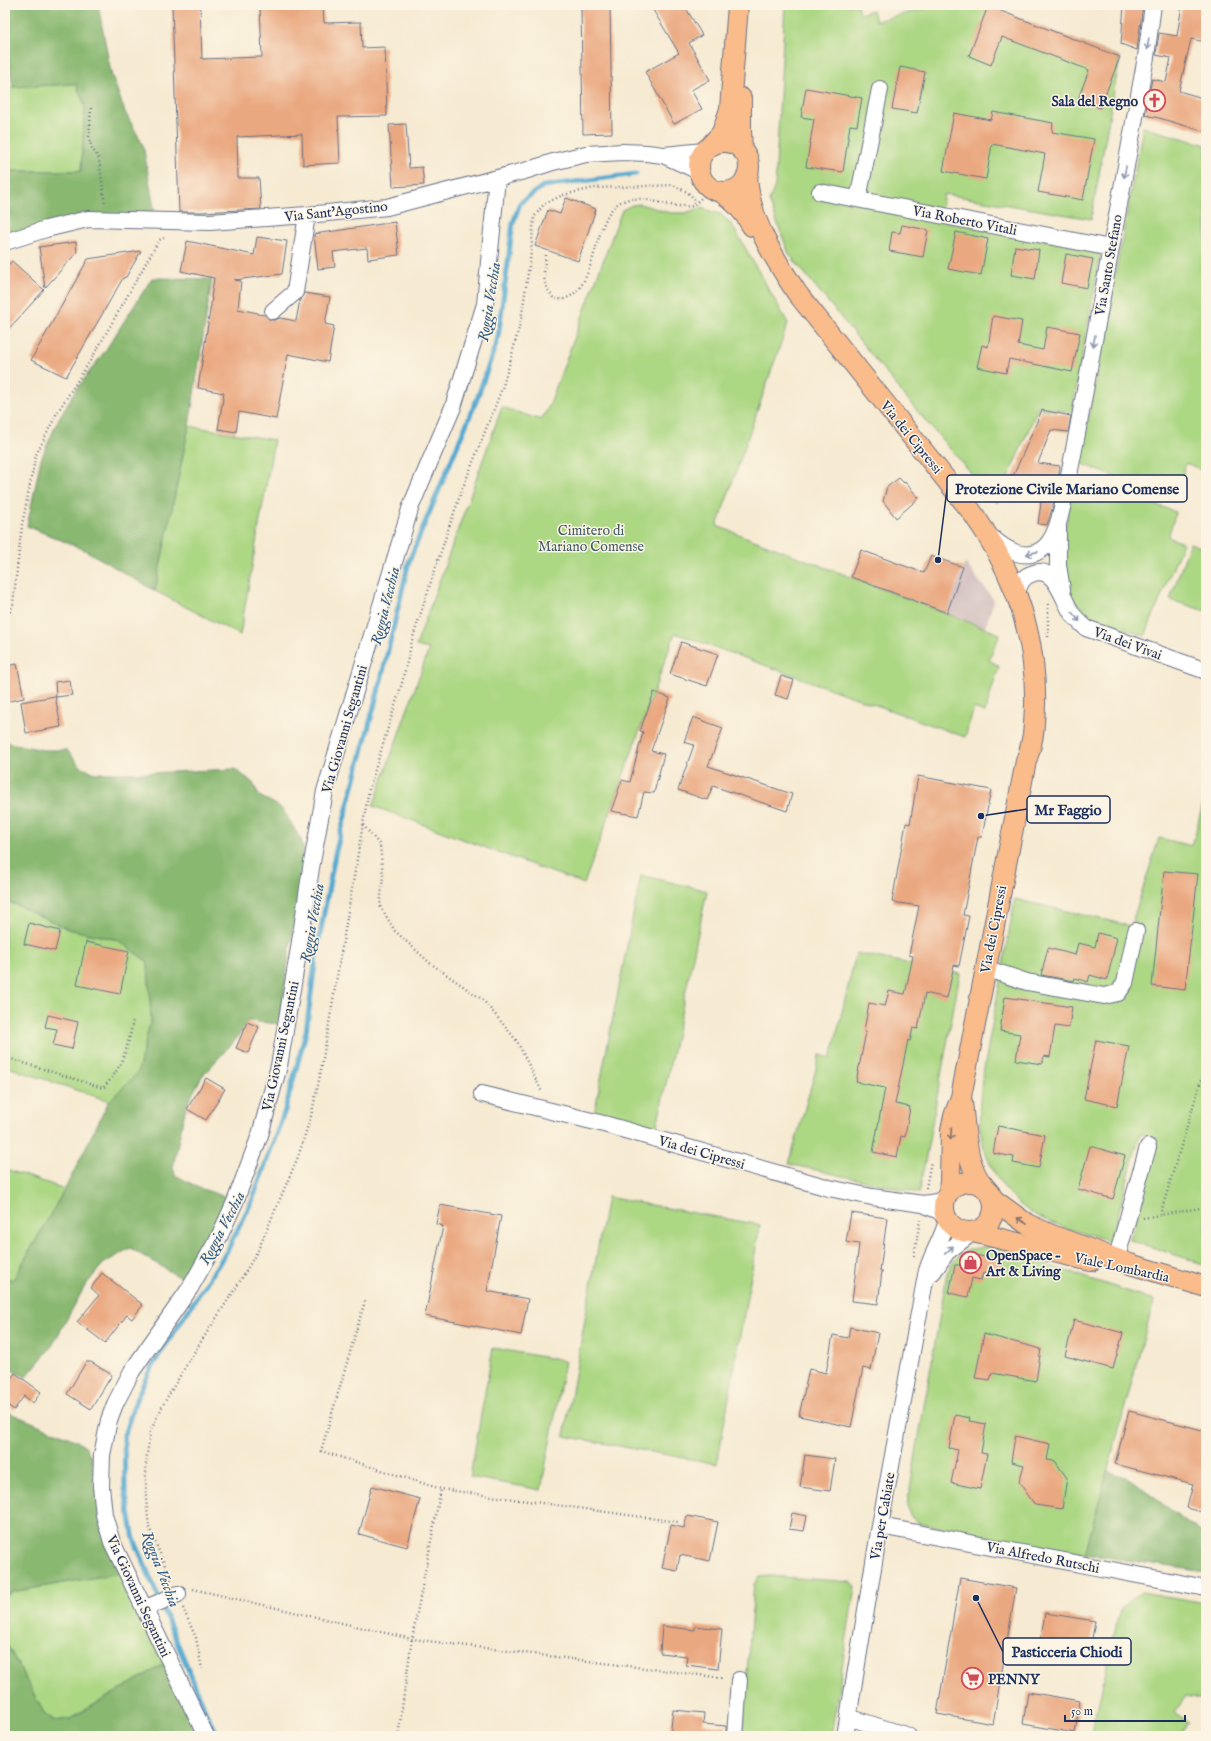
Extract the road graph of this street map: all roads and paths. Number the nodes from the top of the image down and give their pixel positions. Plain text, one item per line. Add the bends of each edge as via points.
1 (738, 5) edge
2 (748, 5) edge
3 (1153, 5) edge
4 (880, 89) dead end
5 (91, 108) dead end
6 (708, 148) junction
7 (742, 150) junction
8 (663, 155) junction
9 (699, 173) junction
10 (747, 176) junction
11 (497, 178) junction
12 (820, 192) dead end
13 (710, 194) junction
14 (858, 199) junction
15 (307, 215) junction
16 (106, 219) junction
17 (166, 237) dead end
18 (5, 242) edge
19 (1111, 248) junction
20 (546, 255) dead end
21 (273, 310) dead end
22 (1058, 524) junction
23 (989, 535) junction
24 (1017, 593) junction
25 (1064, 599) junction
26 (5, 623) edge
27 (1206, 671) edge
28 (1026, 761) junction
29 (363, 825) junction
30 (1136, 931) dead end
31 (985, 968) junction
32 (133, 1019) dead end
33 (5, 1057) edge
34 (1206, 1064) edge
35 (482, 1094) dead end
36 (961, 1097) junction
37 (548, 1110) junction
38 (1148, 1147) dead end
39 (989, 1193) junction
40 (947, 1194) junction
41 (923, 1204) junction
42 (1206, 1207) edge
43 (1160, 1215) junction
44 (947, 1219) junction
45 (1127, 1220) junction
46 (973, 1232) junction
47 (1116, 1260) junction
48 (1178, 1279) junction
49 (1206, 1287) edge
50 (923, 1296) junction
51 (366, 1301) dead end
52 (441, 1489) junction
53 (678, 1522) dead end
54 (880, 1526) junction
55 (1206, 1588) edge
56 (178, 1594) junction
57 (144, 1609) junction
58 (412, 1639) junction
59 (202, 1669) dead end
60 (739, 1680) joint
61 (848, 1717) junction
62 (206, 1736) edge
63 (398, 1736) edge
64 (735, 1736) edge
65 (845, 1736) edge
66 (908, 1736) edge

1 - 6 main road via 730,109 722,133
2 - 7 main road via 741,102
3 -> 19 street, Via Santo Stefano
4 - 14 street
5 - 16 path via 88,138 99,159
6 - 7 main road via 728,142
6 - 8 street
6 - 9 main road via 700,157
7 - 10 main road via 748,159
8 - 9 street
8 - 11 street, Via Sant'Agostino via 647,152 586,154
9 - 13 main road
10 - 13 main road via 740,187
10 - 23 main road, Via dei Cipressi via 752,209 797,293
11 - 15 street, Via Sant'Agostino via 386,207
11 - 57 street, Via Giovanni Segantini via 485,304 453,407 411,506 325,791 280,1059 260,1135 219,1237 190,1288 132,1371 115,1404 104,1437 100,1473 104,1515 112,1542
12 - 14 street, Via Roberto Vitali
13 - 20 path via 691,206 673,207 651,200 627,199 615,206 605,221 581,288 566,298 554,299 545,287
13 - 28 main road, Via dei Cipressi via 730,198 744,212 800,310 976,535 1007,596 1024,659
13 - 29 path via 687,192 673,185 594,188 563,195 544,204 534,217 522,320 503,386 462,490 413,637 402,684 369,789
14 - 19 street, Via Roberto Vitali
15 - 16 street, Via Sant'Agostino via 210,222
15 - 21 street via 295,292
16 - 18 street, Via Sant'Agostino via 78,221
17 - 26 path via 159,240 95,353 57,413 36,455 22,525 13,604
19 -> 22 street, Via Santo Stefano
22 -> 23 street, Via Santo Stefano via 1050,541 1044,547 1027,554 1009,551
22 - 25 street, Via Santo Stefano via 1058,565
23 - 24 main road, Via dei Cipressi
24 - 25 street, Via dei Vivai via 1021,581 1029,574 1047,573 1055,580
24 - 28 main road, Via dei Cipressi via 1027,629 1035,689 1034,732
25 -> 27 street, Via dei Vivai via 1073,615 1086,628
28 - 31 main road, Via dei Cipressi
29 - 37 path via 380,845 383,876 380,906 394,931 430,963 483,1000 517,1041 540,1086
29 - 56 path via 320,1076 298,1157 258,1250 192,1354 150,1432 146,1463 146,1499 150,1527
30 - 31 street via 1124,983 1121,990 1114,995 1098,995 1032,983
31 - 36 main road, Via dei Cipressi
32 - 33 path via 122,1062 113,1078 103,1088
34 - 43 path
35 - 37 street, Via dei Cipressi
36 - 39 main road, Via dei Cipressi via 973,1169
36 -> 40 main road, Via dei Cipressi via 952,1124
37 - 41 street, Via dei Cipressi via 610,1125 829,1188
38 - 45 street, Viale Lombardia
39 - 40 main road via 975,1182 968,1181 956,1185
39 - 46 main road via 994,1210 991,1219 984,1227
47 -> 39 main road, Viale Lombardia via 1031,1227 1016,1218
40 - 41 street, Via dei Cipressi via 937,1202
40 - 44 main road via 944,1202
41 - 44 street, Via dei Cipressi via 939,1211
42 - 43 path
43 - 45 path
44 - 46 main road via 958,1230
44 - 50 street via 945,1229 929,1262
45 - 47 street, Viale Lombardia
46 - 48 main road, Viale Lombardia via 1070,1257
50 -> 46 street via 942,1257
47 - 48 main road, Viale Lombardia
48 - 49 main road, Viale Lombardia
50 - 54 street, Via per Cabiate
51 - 52 path via 321,1451
52 - 53 path
52 - 58 path
54 - 55 street, Via Alfredo Rutschi
54 - 61 street, Via per Cabiate
56 - 57 street
56 - 58 path via 191,1588
56 - 59 path via 196,1638
57 - 62 street, Via Giovanni Segantini
58 - 60 path
58 - 63 path
60 - 64 street
61 - 65 street, Via per Cabiate
61 - 66 street

